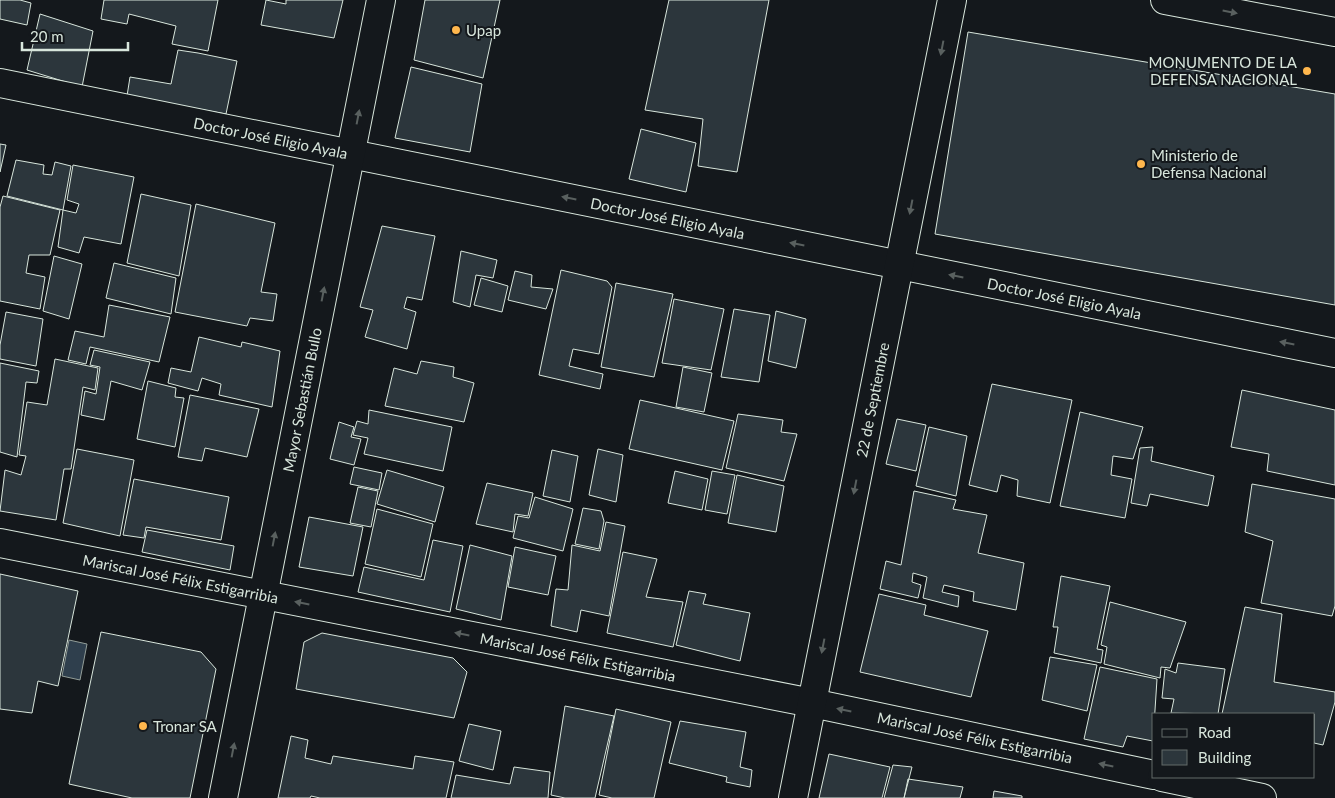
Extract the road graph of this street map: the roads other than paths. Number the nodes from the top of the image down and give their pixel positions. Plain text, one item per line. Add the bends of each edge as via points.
1 (381, 0) edge
2 (952, 0) edge
3 (1165, 0) edge
4 (1335, 32) edge
5 (0, 84) edge
6 (351, 154) junction
7 (899, 265) junction
8 (1335, 353) edge
9 (0, 543) edge
10 (263, 595) junction
11 (812, 703) junction
12 (1152, 775) edge
13 (1167, 778) edge
14 (223, 798) edge
15 (793, 798) edge
16 (1262, 798) edge

6 -> 1 main road, Mayor Sebastián Bullo
2 -> 7 main road, 22 de Septiembre
3 -> 4 main road
5 - 6 main road, Doctor José Eligio Ayala
7 -> 6 main road, Doctor José Eligio Ayala
10 -> 6 main road, Mayor Sebastián Bullo
8 -> 7 main road, Doctor José Eligio Ayala
7 -> 11 main road, 22 de Septiembre
9 - 10 main road, Mariscal José Félix Estigarribia
11 -> 10 main road, Mariscal José Félix Estigarribia
14 -> 10 main road, Mayor Sebastián Bullo
12 -> 11 main road, Mariscal José Félix Estigarribia
11 - 15 main road, 22 de Septiembre
13 - 16 main road

